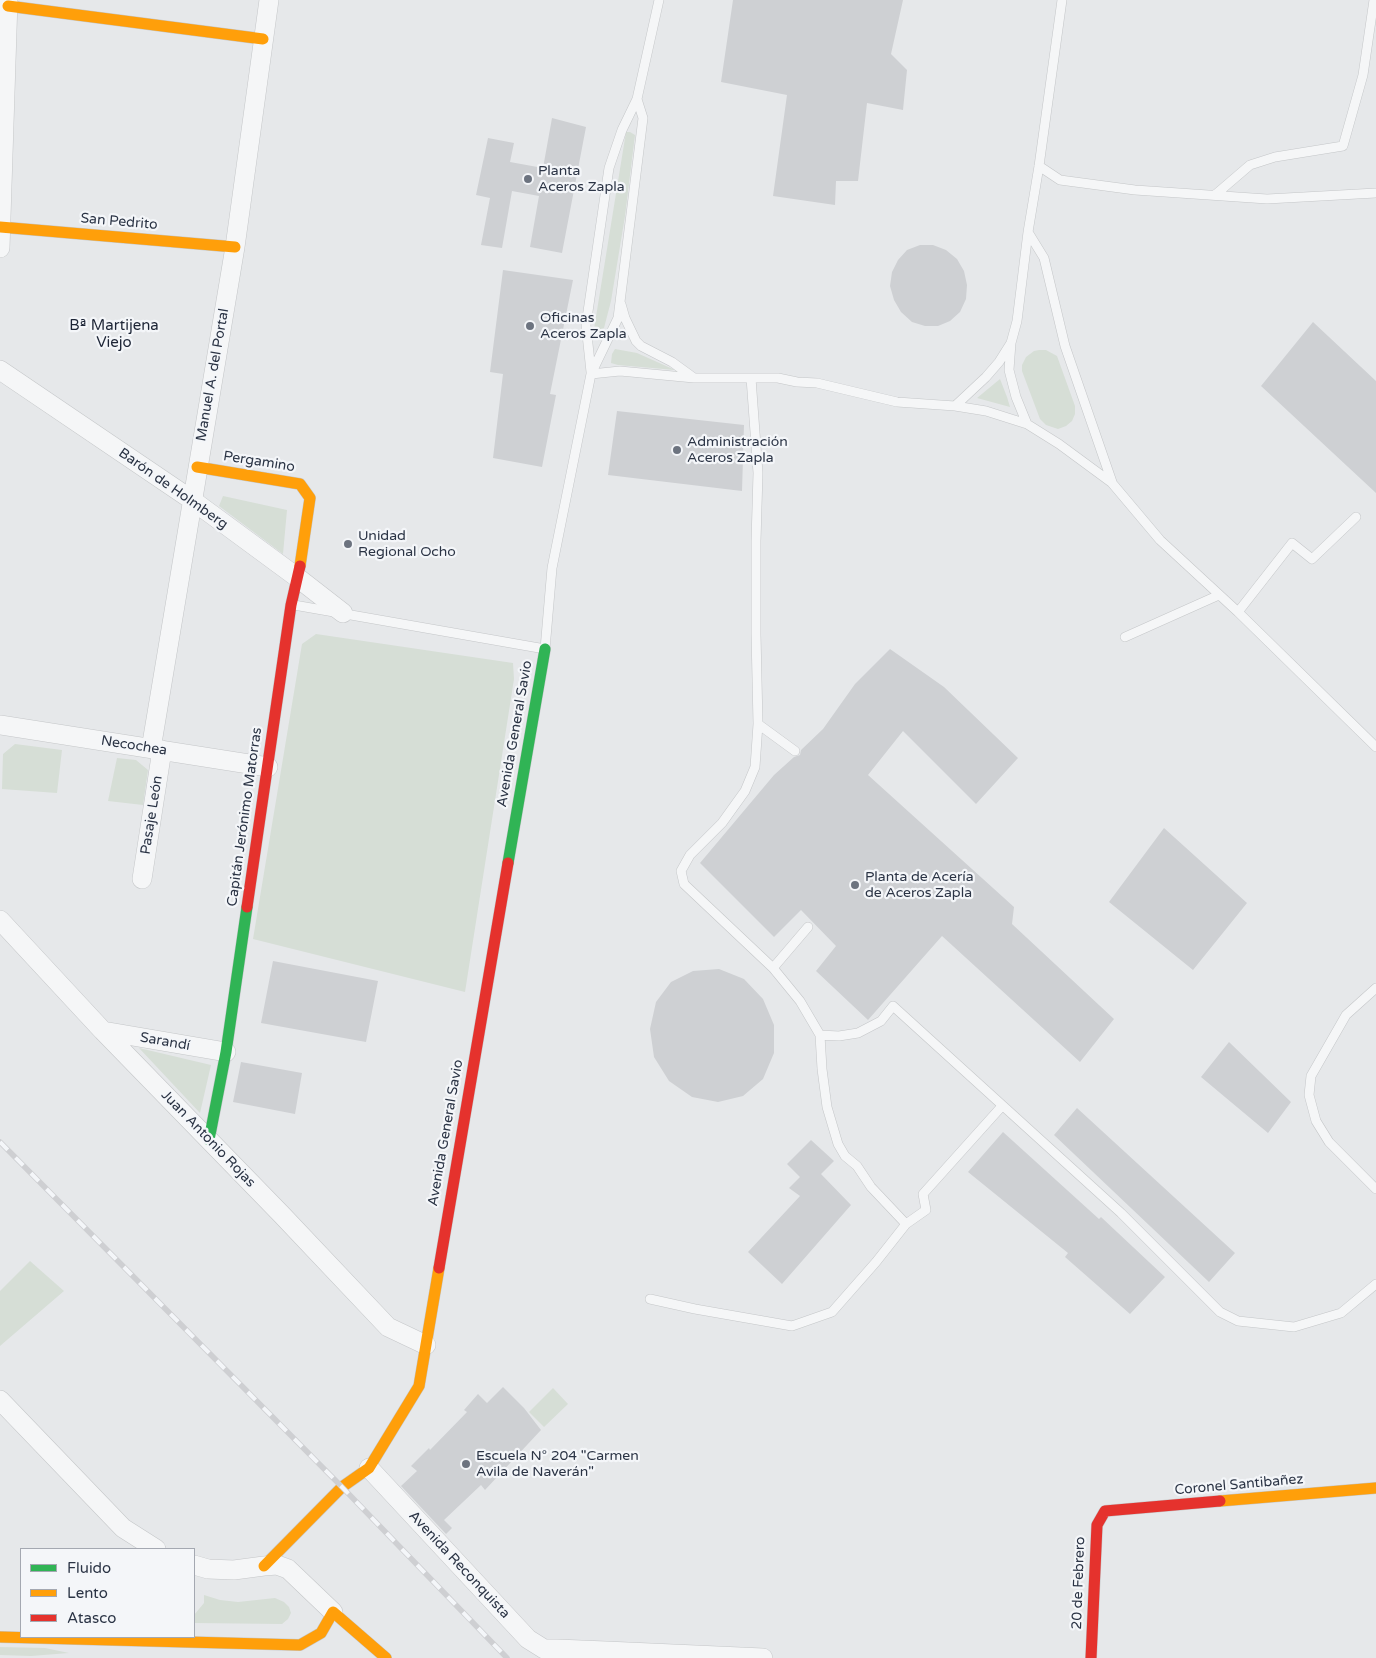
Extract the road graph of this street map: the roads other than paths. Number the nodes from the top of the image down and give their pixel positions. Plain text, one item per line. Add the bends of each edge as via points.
1 (269, 0) edge
2 (659, 0) edge
3 (1062, 0) edge
4 (1374, 0) edge
5 (8, 3) edge
6 (263, 39) junction
7 (636, 99) junction
8 (1039, 166) junction
9 (1376, 193) edge
10 (1216, 195) junction
11 (1, 228) edge
12 (1028, 232) junction
13 (235, 247) junction
14 (0, 248) edge
15 (620, 299) junction
16 (1011, 343) junction
17 (0, 370) edge
18 (591, 374) junction
19 (694, 378) junction
20 (751, 378) junction
21 (955, 406) junction
22 (1027, 424) junction
23 (197, 467) junction
24 (1112, 483) junction
25 (310, 498) joint
26 (192, 500) junction
27 (1356, 517) dead end
28 (298, 578) junction
29 (1219, 595) junction
30 (291, 605) junction
31 (1238, 612) junction
32 (343, 613) junction
33 (1126, 637) dead end
34 (545, 649) junction
35 (758, 724) junction
36 (0, 725) edge
37 (1376, 747) edge
38 (157, 749) junction
39 (795, 750) dead end
40 (268, 767) junction
41 (142, 879) dead end
42 (0, 920) edge
43 (808, 927) dead end
44 (773, 968) junction
45 (1376, 988) edge
46 (103, 1031) junction
47 (820, 1035) junction
48 (226, 1052) junction
49 (1002, 1106) junction
50 (208, 1140) junction
51 (1376, 1189) edge
52 (906, 1224) junction
53 (1376, 1284) edge
54 (650, 1299) dead end
55 (426, 1345) junction
56 (0, 1400) edge
57 (369, 1468) junction
58 (1376, 1488) edge
59 (1105, 1511) joint
60 (154, 1548) edge
61 (195, 1565) edge
62 (264, 1566) junction
63 (333, 1612) junction
64 (0, 1637) edge
65 (20, 1637) edge
66 (46, 1638) joint
67 (98, 1651) dead end
68 (562, 1654) edge
69 (613, 1654) edge
70 (386, 1658) edge
71 (763, 1658) edge
72 (1091, 1658) edge

1 - 6 street, Manuel A. del Portal
2 - 7 lane
3 - 8 lane
4 - 10 lane via 1363,75 1343,146 1274,157 1250,165
5 - 6 street
5 - 11 street
6 - 13 street, Manuel A. del Portal
7 - 15 lane via 643,118
7 - 18 lane via 609,168 586,325
8 - 10 lane via 1060,180 1135,190
8 - 12 lane
9 - 10 lane via 1267,198
11 - 13 street, San Pedrito
11 - 14 street
12 - 16 lane via 1017,321
12 - 24 lane via 1044,258 1065,346
13 - 23 street, Manuel A. del Portal
15 - 18 lane via 618,318
15 - 19 lane via 636,341
16 - 21 lane via 999,362
16 - 22 lane via 1009,370
17 - 26 street, Barón de Holmberg
18 - 19 lane via 620,371
18 - 34 lane via 552,568
19 - 20 lane
20 - 21 lane via 817,383 897,402
20 - 35 lane via 758,473
21 - 22 lane via 986,411
22 - 24 lane
23 - 25 street, Pergamino via 300,484
23 - 26 street, Manuel A. del Portal
24 - 29 lane via 1160,540
25 - 28 street, Capitán Jerónimo Matorras
26 - 28 street, Barón de Holmberg
26 - 38 street, Manuel A. del Portal
27 - 31 lane via 1312,559 1292,543
28 - 30 street, Capitán Jerónimo Matorras
28 - 32 street, Barón de Holmberg
29 - 31 lane
29 - 33 lane
30 - 32 lane
30 - 40 street, Capitán Jerónimo Matorras
31 - 37 lane
32 - 34 lane
34 - 55 street, Avenida General Savio
35 - 39 lane
35 - 44 lane via 755,767 745,791 722,823 690,855 681,871 684,884
36 - 38 street, Necochea
38 - 40 street, Necochea
38 - 41 street, Pasaje León
40 - 48 street, Capitán Jerónimo Matorras
42 - 46 street, Juan Antonio Rojas
43 - 44 lane
44 - 47 lane via 800,1001
45 - 51 lane via 1346,1015 1311,1076 1309,1095 1316,1121 1329,1142
46 - 48 street, Sarandí
46 - 50 street, Juan Antonio Rojas
47 - 49 lane via 858,1033 881,1021 894,1006
47 - 52 lane via 827,1107 838,1144 871,1187
48 - 50 street, Capitán Jerónimo Matorras
49 - 52 lane via 923,1194 926,1210
49 - 53 lane via 1121,1213 1220,1312 1238,1321 1294,1327 1341,1313
50 - 55 street, Juan Antonio Rojas via 388,1327
52 - 54 lane via 832,1312 792,1326
55 - 57 street, Avenida General Savio via 419,1386
56 - 60 street via 123,1528
57 - 62 street, Avenida General Savio via 342,1487
57 - 68 street, Avenida Reconquista via 528,1639
58 - 59 street, Coronel Santibañez
59 - 72 street, 20 de Febrero via 1097,1525
61 - 62 street via 234,1570
62 - 63 street via 277,1565 288,1569
63 - 66 street via 321,1633 300,1645
63 - 70 street
64 - 65 street
66 - 67 street
68 - 69 street, Avenida Reconquista
69 - 71 street, Avenida Reconquista

